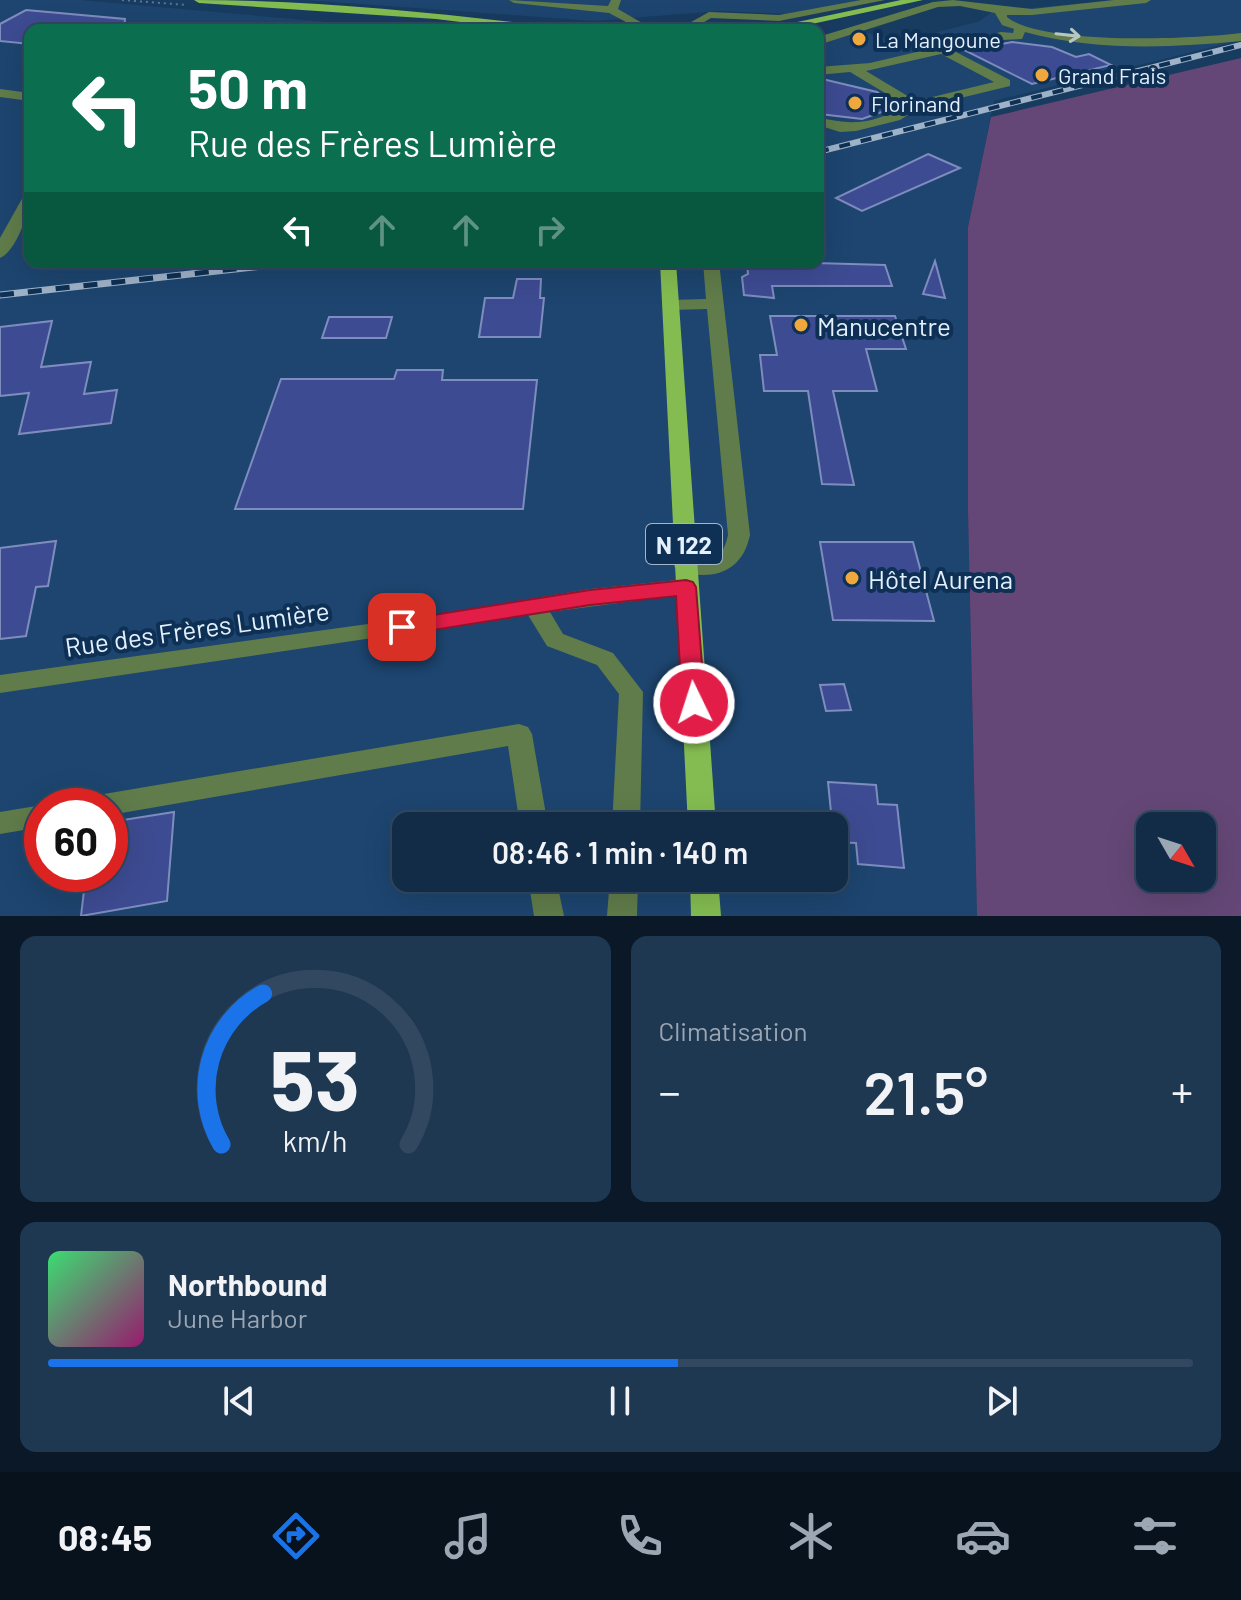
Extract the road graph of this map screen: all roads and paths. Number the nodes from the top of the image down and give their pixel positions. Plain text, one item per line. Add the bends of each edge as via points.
1 (199, 0) edge
2 (514, 0) edge
3 (880, 0) edge
4 (918, 0) edge
5 (1146, 0) edge
6 (614, 5) edge
7 (1001, 11) junction
8 (502, 24) edge
9 (633, 24) edge
10 (693, 24) edge
11 (796, 24) edge
12 (1020, 28) junction
13 (1241, 37) edge
14 (824, 39) edge
15 (943, 50) junction
16 (852, 68) junction
17 (824, 70) edge
18 (0, 93) edge
19 (24, 96) edge
20 (914, 105) junction
21 (824, 123) edge
22 (24, 208) edge
23 (0, 253) edge
24 (668, 268) edge
25 (712, 268) edge
26 (715, 304) junction
27 (670, 305) junction
28 (685, 577) junction
29 (535, 607) junction
30 (0, 684) edge
31 (128, 801) edge
32 (532, 812) edge
33 (627, 812) edge
34 (701, 812) edge
35 (24, 819) edge
36 (0, 823) edge
37 (545, 892) edge
38 (623, 892) edge
39 (705, 892) edge
40 (549, 916) edge
41 (622, 916) edge
42 (706, 916) edge

1 - 8 main road
2 - 6 street
3 - 10 street via 779,18 709,15
4 - 11 main road
5 - 7 street
6 - 9 street
7 - 12 street via 1006,23
7 - 14 street via 937,4
12 -> 13 street via 1103,39 1186,42
12 - 15 street via 1018,37
15 - 16 street
15 - 20 street via 1006,83
16 - 17 street
16 - 20 street
18 - 19 street
20 - 21 street via 895,117 856,127
22 - 23 street
24 - 27 main road, N 122
25 - 26 street
26 - 27 street
26 - 28 street, Rue des Frères Lumière via 737,554
27 - 28 main road, N 122
28 - 29 street, Rue des Frères Lumière
28 - 34 main road, N 122
29 - 30 street, Rue des Frères Lumière
29 - 33 street via 555,640 605,659 631,692
31 - 32 street via 519,734
35 - 36 street
37 - 40 street
38 - 41 street
39 - 42 main road

